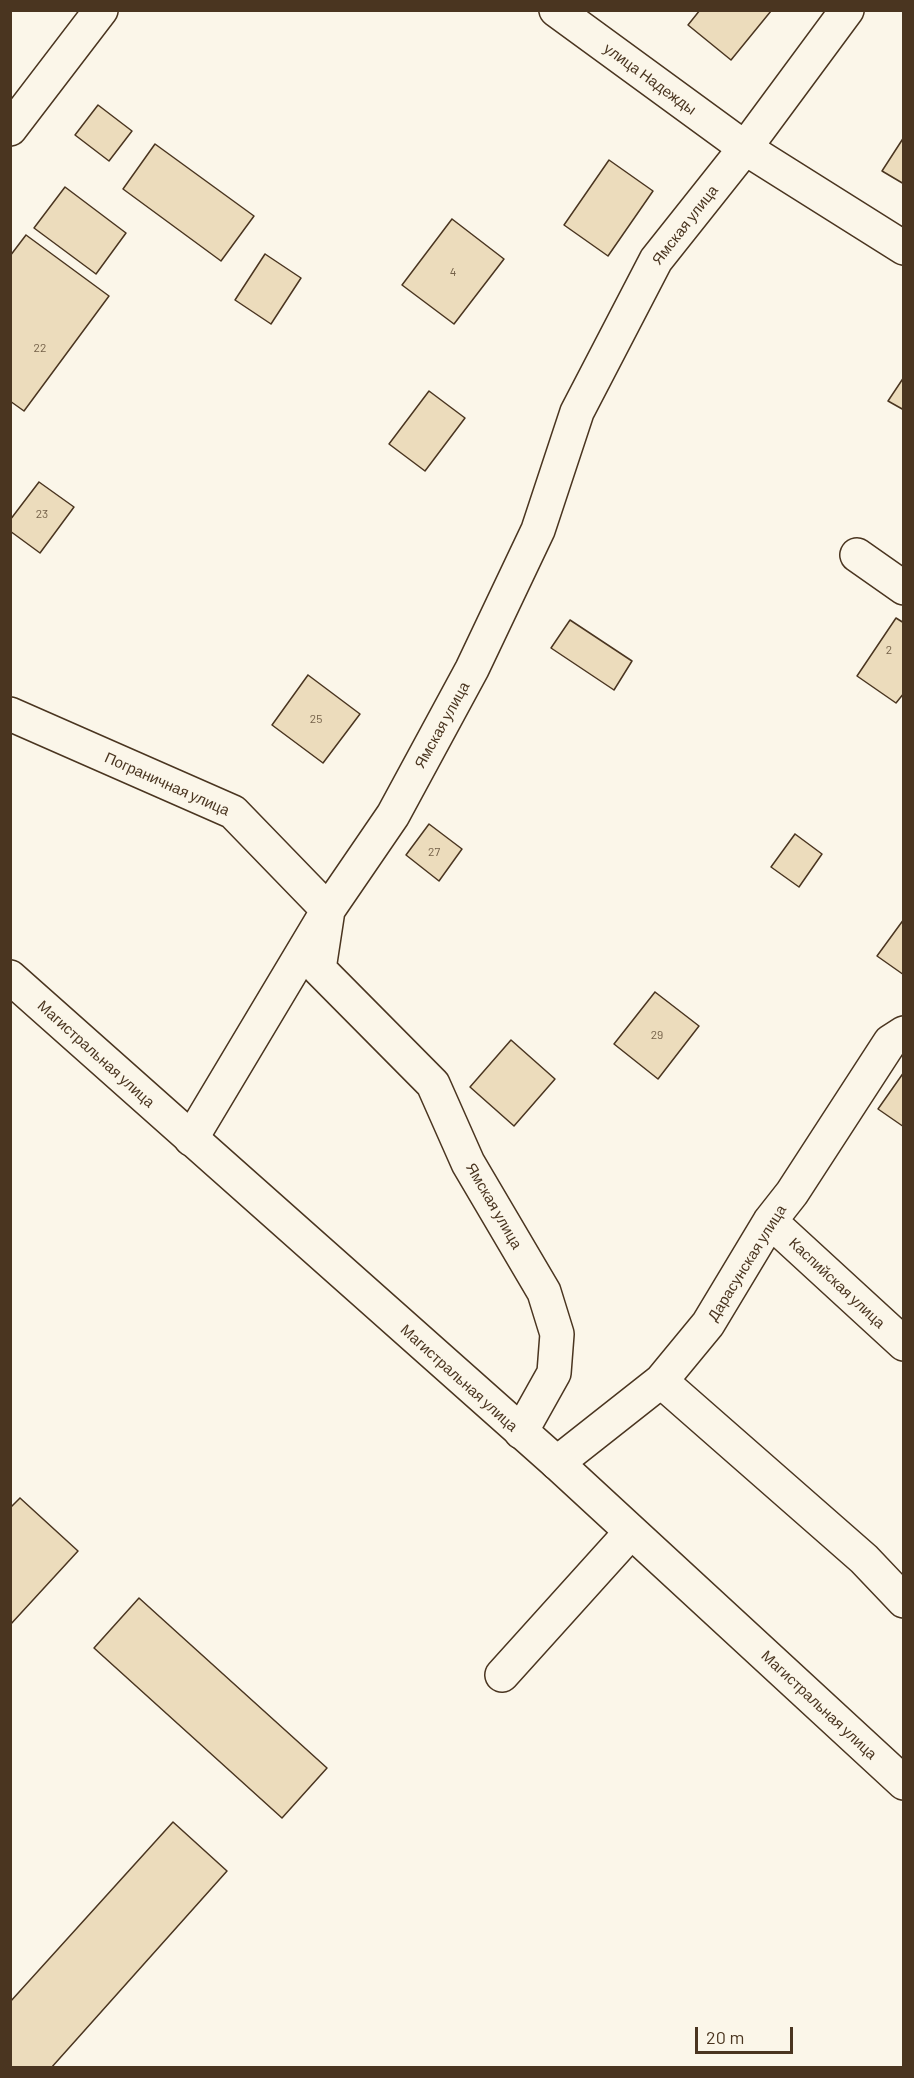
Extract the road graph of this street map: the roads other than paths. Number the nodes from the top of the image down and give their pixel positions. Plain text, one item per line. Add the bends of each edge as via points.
1 (101, 10) edge
2 (556, 10) edge
3 (847, 10) edge
4 (10, 129) edge
5 (745, 148) junction
6 (903, 248) edge
7 (857, 555) dead end
8 (903, 588) edge
9 (10, 714) edge
10 (328, 910) junction
11 (10, 977) edge
12 (903, 1033) edge
13 (191, 1139) junction
14 (770, 1221) junction
15 (903, 1344) edge
16 (661, 1381) junction
17 (521, 1432) junction
18 (557, 1463) junction
19 (631, 1532) junction
20 (903, 1601) edge
21 (502, 1675) dead end
22 (903, 1783) edge

1 - 4 street
2 - 5 street, улица Надежды
3 - 5 street, Ямская улица
5 - 6 street, улица Надежды
5 - 10 street, Ямская улица via 656,260 577,412 538,530 472,669 393,815
7 - 8 street
9 - 10 street, Пограничная улица via 233,812
10 - 13 street
10 - 17 street, Ямская улица via 318,969 433,1084 468,1163 544,1292 557,1334 554,1373
11 - 13 street, Магистральная улица
12 - 14 street, Дарасунская улица via 890,1042
13 - 17 street, Магистральная улица
14 - 15 street, Каспийская улица
14 - 16 street, Дарасунская улица via 708,1324
16 - 18 street, Дарасунская улица
16 - 20 street via 864,1559
17 - 18 street, Магистральная улица
18 - 19 street, Магистральная улица
19 - 21 street
19 - 22 street, Магистральная улица

